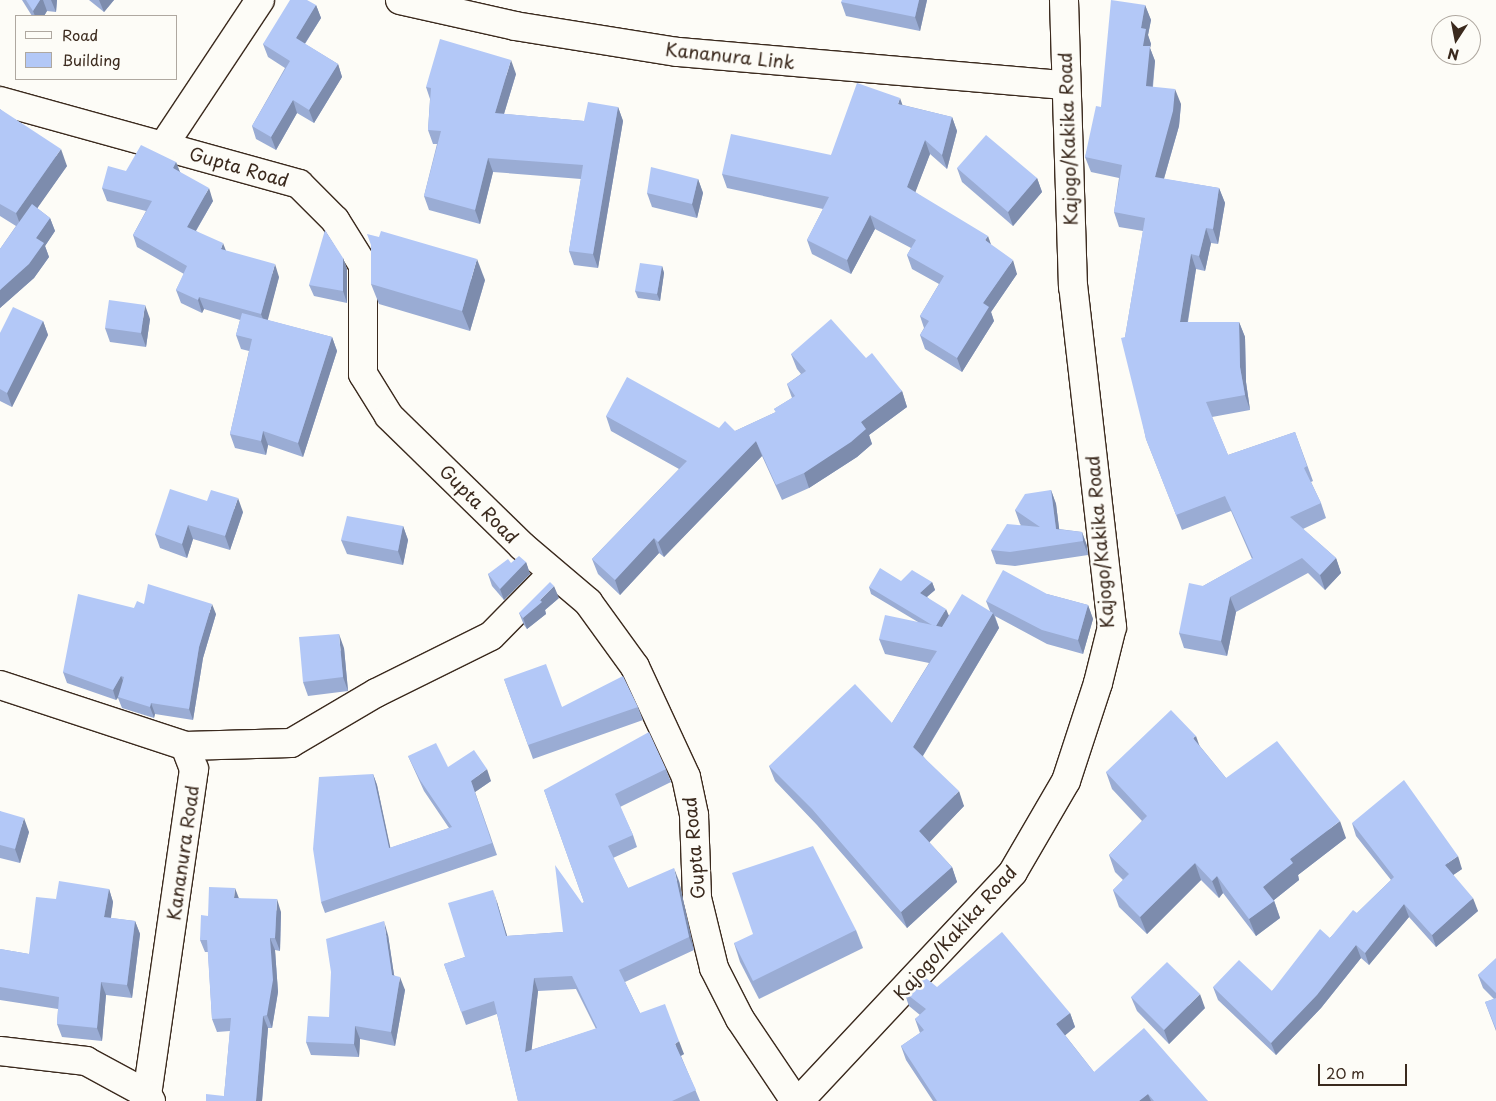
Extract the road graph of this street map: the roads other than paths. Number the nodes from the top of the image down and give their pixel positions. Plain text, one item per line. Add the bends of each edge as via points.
1 (260, 0) edge
2 (400, 0) edge
3 (1064, 0) edge
4 (1065, 85) junction
5 (0, 101) edge
6 (163, 146) junction
7 (553, 573) junction
8 (0, 685) edge
9 (185, 746) junction
10 (0, 1051) edge
11 (149, 1098) edge
12 (795, 1101) edge
13 (799, 1101) edge

1 - 6 street
2 - 4 street, Kananura Link via 515,26 678,52
3 - 4 street, Kajogo/Kakika Road
4 - 13 street, Kajogo/Kakika Road via 1073,287 1112,627 1098,683 1066,780 1013,872
5 - 6 street, Gupta Road
6 - 7 street, Gupta Road via 299,184 335,220 363,265 362,374 389,416
7 - 9 street via 490,636 376,693 291,743
7 - 12 street, Gupta Road via 588,602 636,667 686,777 694,816 697,898 714,968 740,1019
8 - 9 street
9 - 11 street, Kananura Road via 194,769 191,802
10 - 11 street via 86,1061

